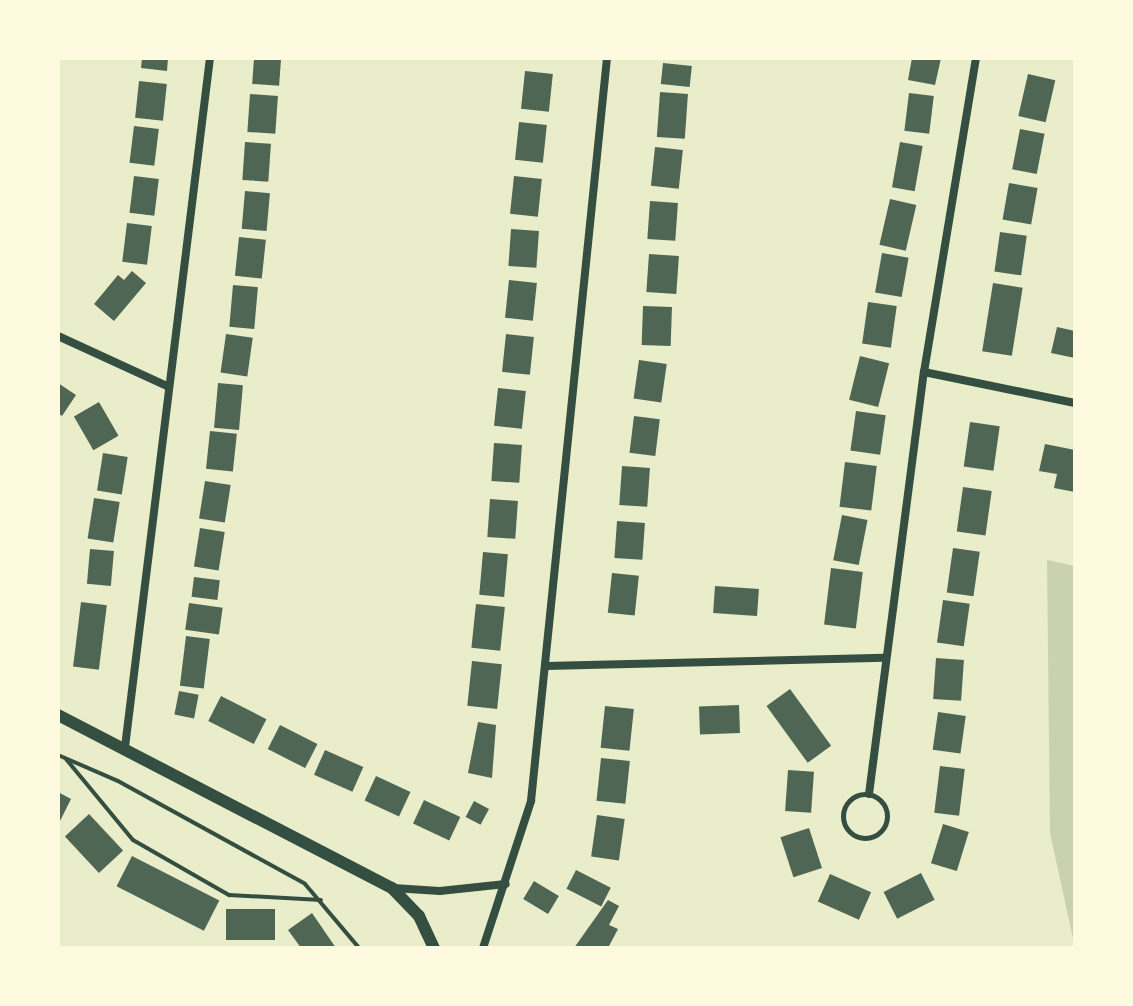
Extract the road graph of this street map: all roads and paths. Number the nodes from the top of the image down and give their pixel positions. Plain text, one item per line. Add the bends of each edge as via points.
1 (210, 58) edge
2 (607, 58) edge
3 (976, 58) edge
4 (58, 336) edge
5 (924, 372) junction
6 (169, 387) junction
7 (1075, 403) edge
8 (884, 658) junction
9 (546, 666) junction
10 (58, 715) edge
11 (125, 747) junction
12 (58, 755) edge
13 (66, 758) junction
14 (869, 794) junction
15 (506, 884) junction
16 (392, 888) junction
17 (323, 900) junction
18 (359, 948) edge
19 (434, 948) edge
20 (483, 948) edge

1 - 6 street
2 - 9 street
3 - 5 street
4 - 6 street
5 - 7 street
5 - 8 street
6 - 11 street
8 - 9 street
8 - 14 street
9 - 15 street via 531,801
10 - 11 street
11 - 16 street
12 - 13 path
13 - 17 path via 170,809 305,884
13 - 17 path via 133,840 229,895
14 - 14 lane via 855,796 843,813 850,832 863,838 878,835 886,823 886,808
15 - 16 street via 440,891
15 - 20 street
16 - 19 street via 419,916
17 - 18 path

